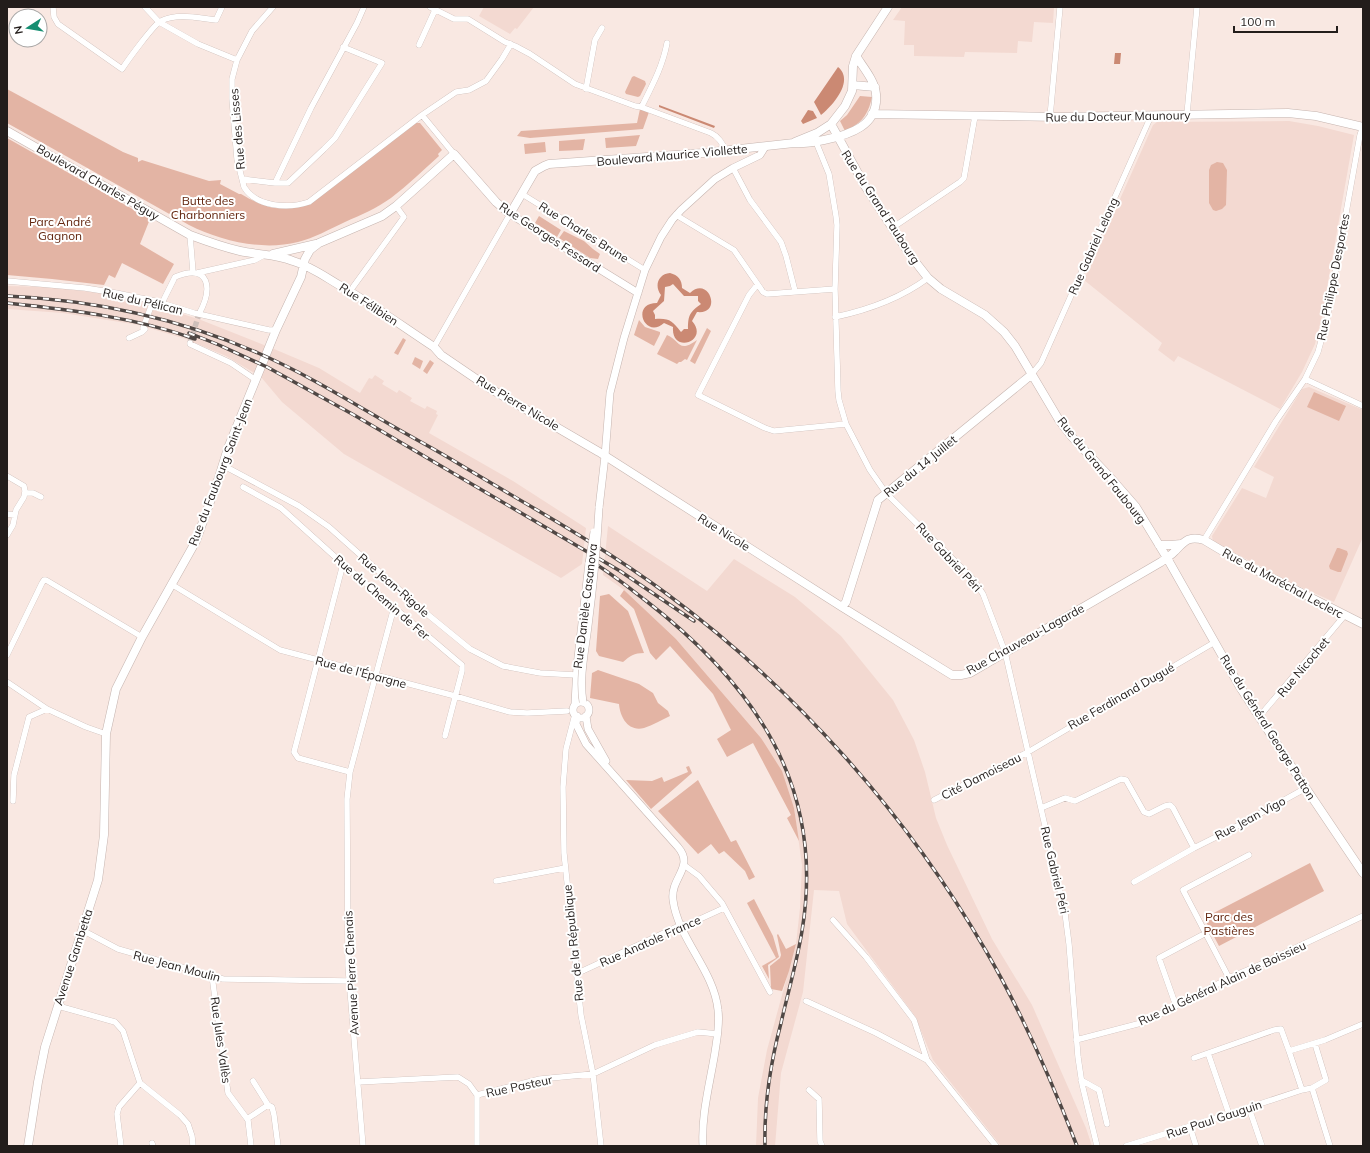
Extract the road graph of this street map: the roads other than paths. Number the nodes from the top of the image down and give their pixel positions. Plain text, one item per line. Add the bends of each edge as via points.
1 (53, 7) edge
2 (144, 7) edge
3 (222, 7) edge
4 (273, 7) edge
5 (364, 7) edge
6 (430, 7) edge
7 (888, 7) edge
8 (1060, 7) edge
9 (1197, 7) edge
10 (436, 10) junction
11 (159, 22) junction
12 (602, 28) dead end
13 (668, 43) dead end
14 (511, 44) junction
15 (419, 45) dead end
16 (343, 47) junction
17 (856, 56) junction
18 (237, 60) junction
19 (853, 86) junction
20 (875, 87) junction
21 (586, 89) junction
22 (641, 106) junction
23 (872, 114) junction
24 (1187, 114) junction
25 (422, 115) junction
26 (975, 116) junction
27 (1151, 116) junction
28 (1050, 117) junction
29 (830, 124) junction
30 (1363, 127) edge
31 (7, 131) edge
32 (838, 138) junction
33 (816, 142) junction
34 (794, 143) junction
35 (765, 147) junction
36 (726, 151) junction
37 (454, 154) junction
38 (733, 168) junction
39 (242, 179) junction
40 (275, 182) junction
41 (522, 194) junction
42 (396, 206) junction
43 (510, 214) junction
44 (676, 215) junction
45 (892, 228) junction
46 (190, 235) junction
47 (319, 243) junction
48 (268, 254) junction
49 (304, 265) junction
50 (645, 270) junction
51 (195, 273) junction
52 (928, 278) junction
53 (7, 281) edge
54 (757, 285) junction
55 (353, 287) dead end
56 (834, 290) junction
57 (795, 291) junction
58 (638, 293) junction
59 (152, 301) junction
60 (162, 303) junction
61 (199, 314) junction
62 (835, 317) junction
63 (276, 330) junction
64 (130, 338) dead end
65 (190, 343) dead end
66 (434, 346) junction
67 (1031, 375) junction
68 (1305, 379) junction
69 (256, 380) junction
70 (1363, 406) edge
71 (846, 424) junction
72 (605, 456) junction
73 (223, 466) junction
74 (7, 476) edge
75 (243, 488) dead end
76 (25, 492) junction
77 (886, 493) junction
78 (41, 497) dead end
79 (599, 508) junction
80 (7, 514) edge
81 (15, 515) junction
82 (7, 535) edge
83 (1204, 540) junction
84 (1159, 544) junction
85 (1182, 544) junction
86 (1167, 558) junction
87 (343, 564) junction
88 (172, 584) junction
89 (842, 607) junction
90 (394, 608) junction
91 (1345, 615) junction
92 (1363, 624) edge
93 (142, 637) junction
94 (1215, 642) junction
95 (1005, 652) junction
96 (7, 655) edge
97 (318, 660) junction
98 (375, 675) junction
99 (576, 675) junction
100 (7, 682) edge
101 (455, 696) junction
102 (47, 709) junction
103 (575, 710) junction
104 (586, 716) junction
105 (1259, 717) junction
106 (106, 734) junction
107 (444, 736) dead end
108 (1028, 752) junction
109 (106, 767) joint
110 (610, 770) junction
111 (350, 772) junction
112 (1306, 788) junction
113 (934, 800) dead end
114 (13, 801) dead end
115 (1041, 808) junction
116 (1194, 848) junction
117 (1249, 855) dead end
118 (684, 865) junction
119 (565, 868) junction
120 (1363, 873) edge
121 (496, 881) dead end
122 (1134, 882) dead end
123 (724, 908) junction
124 (1363, 916) edge
125 (833, 920) dead end
126 (681, 926) junction
127 (82, 930) junction
128 (1206, 933) junction
129 (576, 974) junction
130 (212, 976) junction
131 (1229, 978) junction
132 (349, 981) junction
133 (770, 992) dead end
134 (806, 1001) dead end
135 (58, 1006) junction
136 (1176, 1006) junction
137 (1363, 1024) edge
138 (718, 1034) junction
139 (1076, 1040) junction
140 (1315, 1044) junction
141 (1289, 1051) junction
142 (1208, 1052) junction
143 (1194, 1058) dead end
144 (927, 1060) junction
145 (593, 1074) junction
146 (1081, 1080) junction
147 (253, 1081) dead end
148 (358, 1082) junction
149 (140, 1083) junction
150 (1312, 1088) junction
151 (809, 1090) dead end
152 (1302, 1090) junction
153 (477, 1096) junction
154 (268, 1105) junction
155 (1249, 1108) junction
156 (1229, 1114) junction
157 (246, 1119) junction
158 (1107, 1124) dead end
159 (1190, 1127) junction
160 (28, 1146) edge
161 (121, 1146) edge
162 (193, 1146) edge
163 (251, 1146) edge
164 (278, 1146) edge
165 (364, 1146) edge
166 (477, 1146) edge
167 (601, 1146) edge
168 (703, 1146) edge
169 (822, 1146) edge
170 (996, 1146) edge
171 (1098, 1146) edge
172 (1126, 1146) edge
173 (1196, 1146) edge
174 (1262, 1146) edge
175 (1330, 1146) edge

1 - 11 street via 58,24 122,69
2 - 11 street
3 - 11 street via 216,20 171,17
4 - 18 street, Rue des Lisses via 252,31
5 - 16 street
6 - 10 street
7 - 17 main road
8 - 28 street
9 - 24 street
10 - 14 street via 454,19 468,19
10 - 15 street
11 - 18 street via 198,44
12 - 21 street via 595,40
13 - 22 street via 664,59
14 - 21 street
14 - 25 street via 486,81 469,90 456,92
16 - 40 street
16 - 40 street via 382,63 335,138 288,183
17 - 19 main road
17 - 20 main road
18 - 39 street, Rue des Lisses via 232,79 232,99 237,159
19 - 20 main road
19 - 29 main road via 845,106
20 - 23 main road via 876,99
21 - 22 street
22 - 36 street via 716,136
23 - 26 main road, Rue du Docteur Maunoury
23 - 32 main road via 859,129
24 - 27 main road, Rue du Docteur Maunoury
24 - 30 main road, Rue du Docteur Maunoury via 1288,113 1316,116
25 - 37 street
25 - 39 street, Rue des Lisses via 308,202 299,206 269,204 254,197 246,191
26 - 28 main road, Rue du Docteur Maunoury
26 - 45 street via 964,178
27 - 28 main road, Rue du Docteur Maunoury
27 - 67 street, Rue Gabriel Lelong via 1041,363
29 - 32 main road, Rue du Grand Faubourg
29 - 34 main road
30 - 68 street, Rue Philippe Desportes via 1327,319 1318,352
31 - 46 main road, Boulevard Charles Péguy
32 - 33 main road
32 - 45 main road, Rue du Grand Faubourg
33 - 34 main road
33 - 56 street, Rue Gabriel Péri via 828,174 836,216
34 - 35 main road, Boulevard Maurice Viollette
35 - 36 main road, Boulevard Maurice Viollette
35 - 38 street, Rue Danièle Casanova via 760,155
36 - 41 main road, Boulevard Maurice Viollette via 549,164 535,171
37 - 42 main road
37 - 43 main road, Rue Georges Fessard via 496,202
38 - 44 street, Rue Danièle Casanova via 715,179
38 - 57 street via 750,200 781,242
39 - 40 street
41 - 43 main road
41 - 50 street, Rue Charles Brune
42 - 47 main road via 382,216
42 - 55 street via 404,217
43 - 58 street, Rue Georges Fessard
43 - 66 street
44 - 50 street, Rue Danièle Casanova via 661,237
44 - 54 street via 734,250
45 - 52 main road, Rue du Grand Faubourg
46 - 48 main road, Boulevard Charles Péguy via 238,250
46 - 51 street
47 - 48 main road
47 - 49 main road, Rue du Faubourg Saint-Jean via 310,250
48 - 49 main road, Boulevard Charles Péguy
48 - 51 street via 255,260
49 - 63 main road, Rue du Faubourg Saint-Jean
49 - 66 main road, Rue Félibien via 350,291
50 - 58 street, Rue Danièle Casanova
51 - 60 street via 175,277
51 - 61 street via 202,276 208,290
52 - 62 street via 885,302
52 - 67 main road, Rue du Grand Faubourg via 941,289 985,315 1004,332
53 - 59 street, Rue du Pélican via 85,288
54 - 57 street via 767,294
54 - 71 street via 749,294 698,395 774,431
56 - 57 street
56 - 62 street, Rue Gabriel Péri
58 - 72 street, Rue Danièle Casanova via 610,394
59 - 60 street, Rue du Pélican
59 - 64 street via 145,329
60 - 61 street, Rue du Pélican
61 - 63 street, Rue du Pélican
62 - 71 street, Rue Gabriel Péri via 838,391
63 - 69 main road, Rue du Faubourg Saint-Jean
65 - 69 street via 231,363
66 - 72 main road, Rue Pierre Nicole via 456,366
67 - 77 main road, Rue du 14 Juillet
67 - 84 main road, Rue du Grand Faubourg via 1072,437 1136,507
68 - 70 street
68 - 83 street, Rue Philippe Desportes via 1268,434
69 - 73 main road, Rue du Faubourg Saint-Jean
71 - 77 street, Rue Gabriel Péri via 870,470
72 - 79 street, Rue Danièle Casanova
72 - 89 main road, Rue Nicole
73 - 88 main road, Rue du Faubourg Saint-Jean via 196,541
73 - 99 street, Rue Jean-Rigole via 299,506 328,527 470,650 503,666 540,673
74 - 76 street via 24,486
75 - 87 street, Rue du Chemin de Fer via 281,508
76 - 78 street
76 - 81 street
77 - 89 main road, Rue du 14 Juillet via 876,504 846,602
77 - 95 street, Rue Gabriel Péri via 973,579 983,594
79 - 99 street, Rue Danièle Casanova, bridge via 589,563
79 - 103 street, Rue Danièle Casanova, bridge via 582,694
80 - 81 street
81 - 82 street
83 - 85 main road via 1192,538
83 - 91 main road, Rue du Maréchal Leclerc via 1246,565
84 - 85 main road
84 - 86 main road, Rue du Grand Faubourg
85 - 86 main road, Rue Chauveau-Lagarde
86 - 94 main road, Rue du Général George Patton
86 - 95 main road, Rue Chauveau-Lagarde
87 - 90 street, Rue du Chemin de Fer
87 - 97 street
88 - 93 main road, Rue du Faubourg Saint-Jean
88 - 97 street, Rue de l'Épargne via 280,650
89 - 95 main road, Rue Chauveau-Lagarde via 952,675 970,673
90 - 98 street, Avenue Pierre Chenais
90 - 101 street, Rue du Chemin de Fer via 462,666
91 - 92 main road, Rue du Maréchal Leclerc
91 - 105 street, Rue Nicochet
93 - 96 street via 44,580
93 - 106 main road, Rue du Faubourg Saint-Jean via 116,689
94 - 105 main road, Rue du Général George Patton
94 - 108 street, Rue Ferdinand Dugué
95 - 108 street, Rue Gabriel Péri
97 - 98 street, Rue de l'Épargne
97 - 111 street via 294,752 298,758
98 - 101 street, Rue de l'Épargne
98 - 111 street, Avenue Pierre Chenais
99 - 103 street, Rue Danièle Casanova
100 - 102 street
101 - 103 street, Rue de l'Épargne via 510,712
101 - 107 street, Rue du Chemin de Fer
102 - 106 street
102 - 114 street via 28,717 14,775
103 - 104 street via 582,718
103 - 104 street via 586,704
103 - 110 street via 576,724 586,744
103 - 119 street, Rue de la République via 566,749 563,787
104 - 110 street via 588,729
105 - 112 main road, Rue du Général George Patton
106 - 109 main road, Rue du Faubourg Saint-Jean
108 - 113 street, Cité Damoiseau
108 - 115 street, Rue Gabriel Péri
109 - 127 main road, Avenue Gambetta via 104,835 98,880
110 - 118 street via 682,852 685,857
111 - 132 street, Avenue Pierre Chenais
112 - 116 street, Rue Jean Vigo
112 - 120 main road, Rue du Général George Patton
115 - 116 street via 1065,798 1075,801 1121,779 1126,780 1144,812 1149,814 1170,805 1173,808
115 - 139 street, Rue Gabriel Péri via 1066,913
116 - 122 street, Rue Jean Vigo
117 - 128 street via 1183,890
118 - 123 street via 700,876
118 - 126 street via 674,886 673,900
119 - 121 street
119 - 129 street, Rue de la République
123 - 126 street, Rue Anatole France
123 - 133 street
124 - 131 street, Rue du Général Alain de Boissieu
125 - 144 street via 866,957 914,1020
126 - 129 street, Rue Anatole France
126 - 138 street via 713,990 718,1010
127 - 130 street, Rue Jean Moulin via 118,949
127 - 135 main road, Avenue Gambetta
128 - 131 street
128 - 136 street via 1159,958
129 - 145 street, Rue de la République
130 - 132 street, Rue Jean Moulin via 223,979
130 - 157 street, Rue Jules Vallès via 228,1093
131 - 136 street, Rue du Général Alain de Boissieu
132 - 148 street, Avenue Pierre Chenais
134 - 144 street via 864,1027
135 - 149 street via 115,1022 123,1031
135 - 160 main road, Avenue Gambetta via 45,1047
136 - 139 street, Rue du Général Alain de Boissieu via 1145,1022
137 - 140 street
138 - 145 street, Rue Pasteur via 698,1032 655,1045
138 - 168 street via 705,1115
139 - 146 street, Rue Gabriel Péri
140 - 141 street
140 - 150 street, Rue Paul Gauguin via 1326,1080
141 - 142 street via 1281,1029
141 - 152 street
142 - 143 street
142 - 156 street
144 - 170 street
145 - 153 street, Rue Pasteur via 540,1079
145 - 167 street, Rue de la République
146 - 158 street via 1099,1090
146 - 171 street, Rue Gabriel Péri
147 - 154 street
148 - 153 street, Rue Pasteur via 458,1077 469,1084
148 - 165 street, Avenue Pierre Chenais
149 - 161 street via 119,1107 117,1114
149 - 162 street via 188,1124
150 - 152 street, Rue Paul Gauguin
150 - 175 street
151 - 169 street via 819,1099
152 - 155 street, Rue Paul Gauguin
153 - 166 street
154 - 157 street
154 - 164 street via 272,1107 274,1115
155 - 156 street, Rue Paul Gauguin
155 - 174 street
156 - 159 street, Rue Paul Gauguin
157 - 163 street, Rue Jules Vallès
159 - 172 street, Rue Paul Gauguin
159 - 173 street

